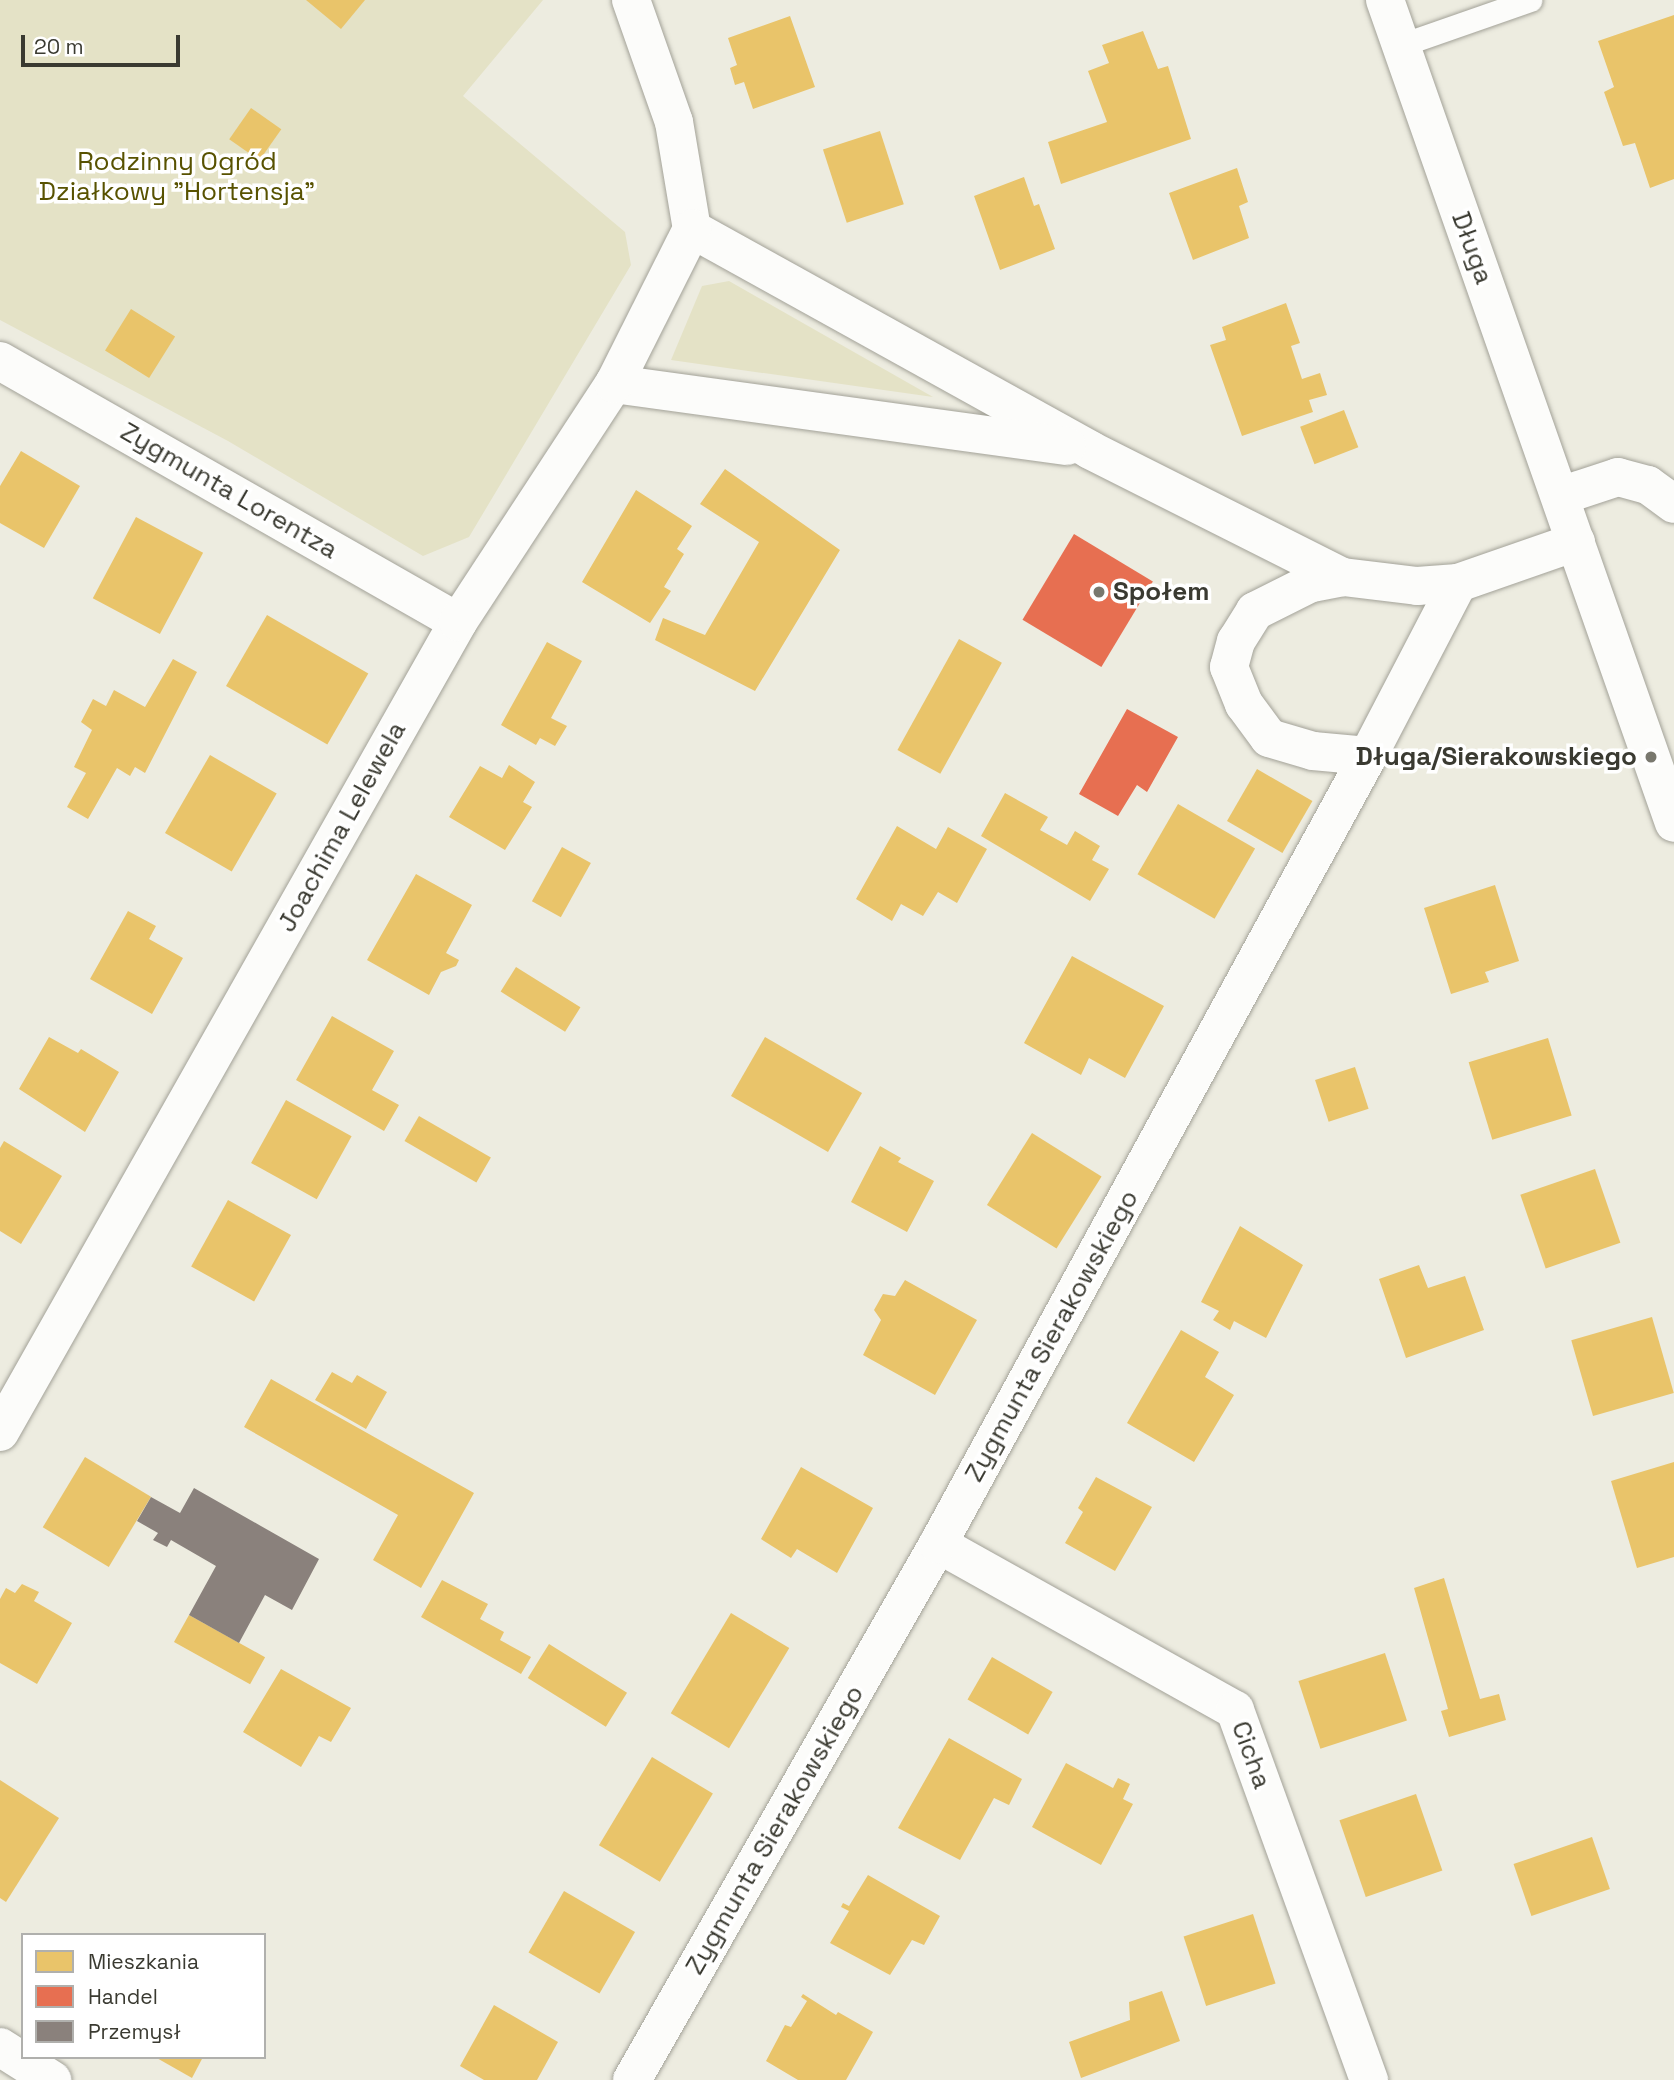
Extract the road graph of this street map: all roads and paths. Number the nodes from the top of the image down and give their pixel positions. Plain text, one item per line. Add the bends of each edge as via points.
1 (631, 0) edge
2 (1385, 0) edge
3 (1531, 0) edge
4 (1401, 46) junction
5 (692, 229) junction
6 (0, 361) edge
7 (614, 384) junction
8 (1090, 450) junction
9 (1560, 496) junction
10 (1674, 504) edge
11 (1576, 542) junction
12 (1343, 577) junction
13 (1458, 583) junction
14 (458, 622) junction
15 (1368, 756) junction
16 (1674, 823) edge
17 (0, 1432) edge
18 (939, 1544) junction
19 (0, 2047) edge
20 (52, 2080) edge
21 (632, 2080) edge
22 (1369, 2080) edge

1 - 5 street via 674,122
2 - 4 street, Długa
3 - 4 lane
4 - 9 street, Długa
5 - 7 street, Joachima Lelewela
5 - 8 street
6 - 14 street, Zygmunta Lorentza
7 - 8 street
7 - 14 street, Joachima Lelewela
8 - 12 street
9 - 10 street via 1618,477 1648,485
9 - 11 street, Długa
11 - 13 street
11 - 16 street, Długa
12 - 13 street via 1417,586
12 - 15 street via 1311,583 1255,611 1236,641 1229,667 1244,704 1269,738 1313,751
13 - 15 street, Zygmunta Sierakowskiego
14 - 17 street, Joachima Lelewela
15 - 18 street, Zygmunta Sierakowskiego
18 - 21 street, Zygmunta Sierakowskiego
18 - 22 street, Cicha via 1235,1710
19 - 20 street

